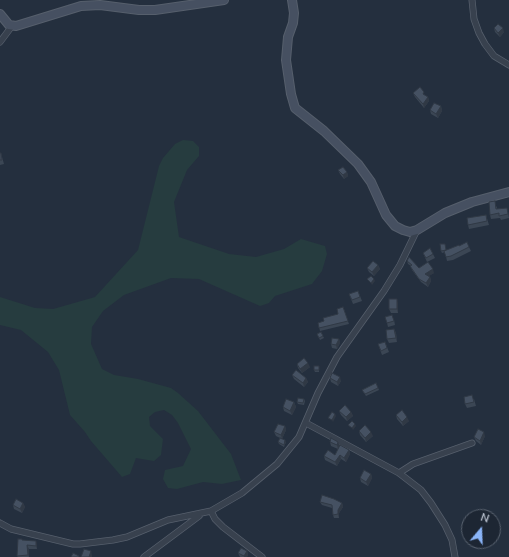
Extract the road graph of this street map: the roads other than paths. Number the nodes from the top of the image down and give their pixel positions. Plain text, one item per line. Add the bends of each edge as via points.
1 (224, 0) edge
2 (292, 0) edge
3 (472, 0) edge
4 (0, 14) edge
5 (12, 26) junction
6 (0, 42) edge
7 (509, 66) edge
8 (509, 192) edge
9 (417, 230) junction
10 (306, 423) junction
11 (472, 443) dead end
12 (399, 473) junction
13 (211, 511) junction
14 (202, 514) junction
15 (0, 523) edge
16 (144, 557) edge
17 (262, 557) edge
18 (455, 557) edge

1 - 5 street via 155,10 82,6
2 - 9 street via 293,24 288,37 286,60 295,108 324,131 358,164 371,182 386,215 395,226 410,232
3 - 7 street via 474,19 485,44 494,56
4 - 5 street
5 - 6 street
8 - 9 street via 444,213
9 - 10 street via 392,278 337,357
10 - 12 street
10 - 13 street via 299,437 277,464 242,493
11 - 12 street via 413,464
12 - 18 street via 421,490 431,503 452,540
13 - 14 street
13 - 17 street via 223,527
14 - 15 street via 168,520 127,537 80,544 11,529
14 - 16 street

